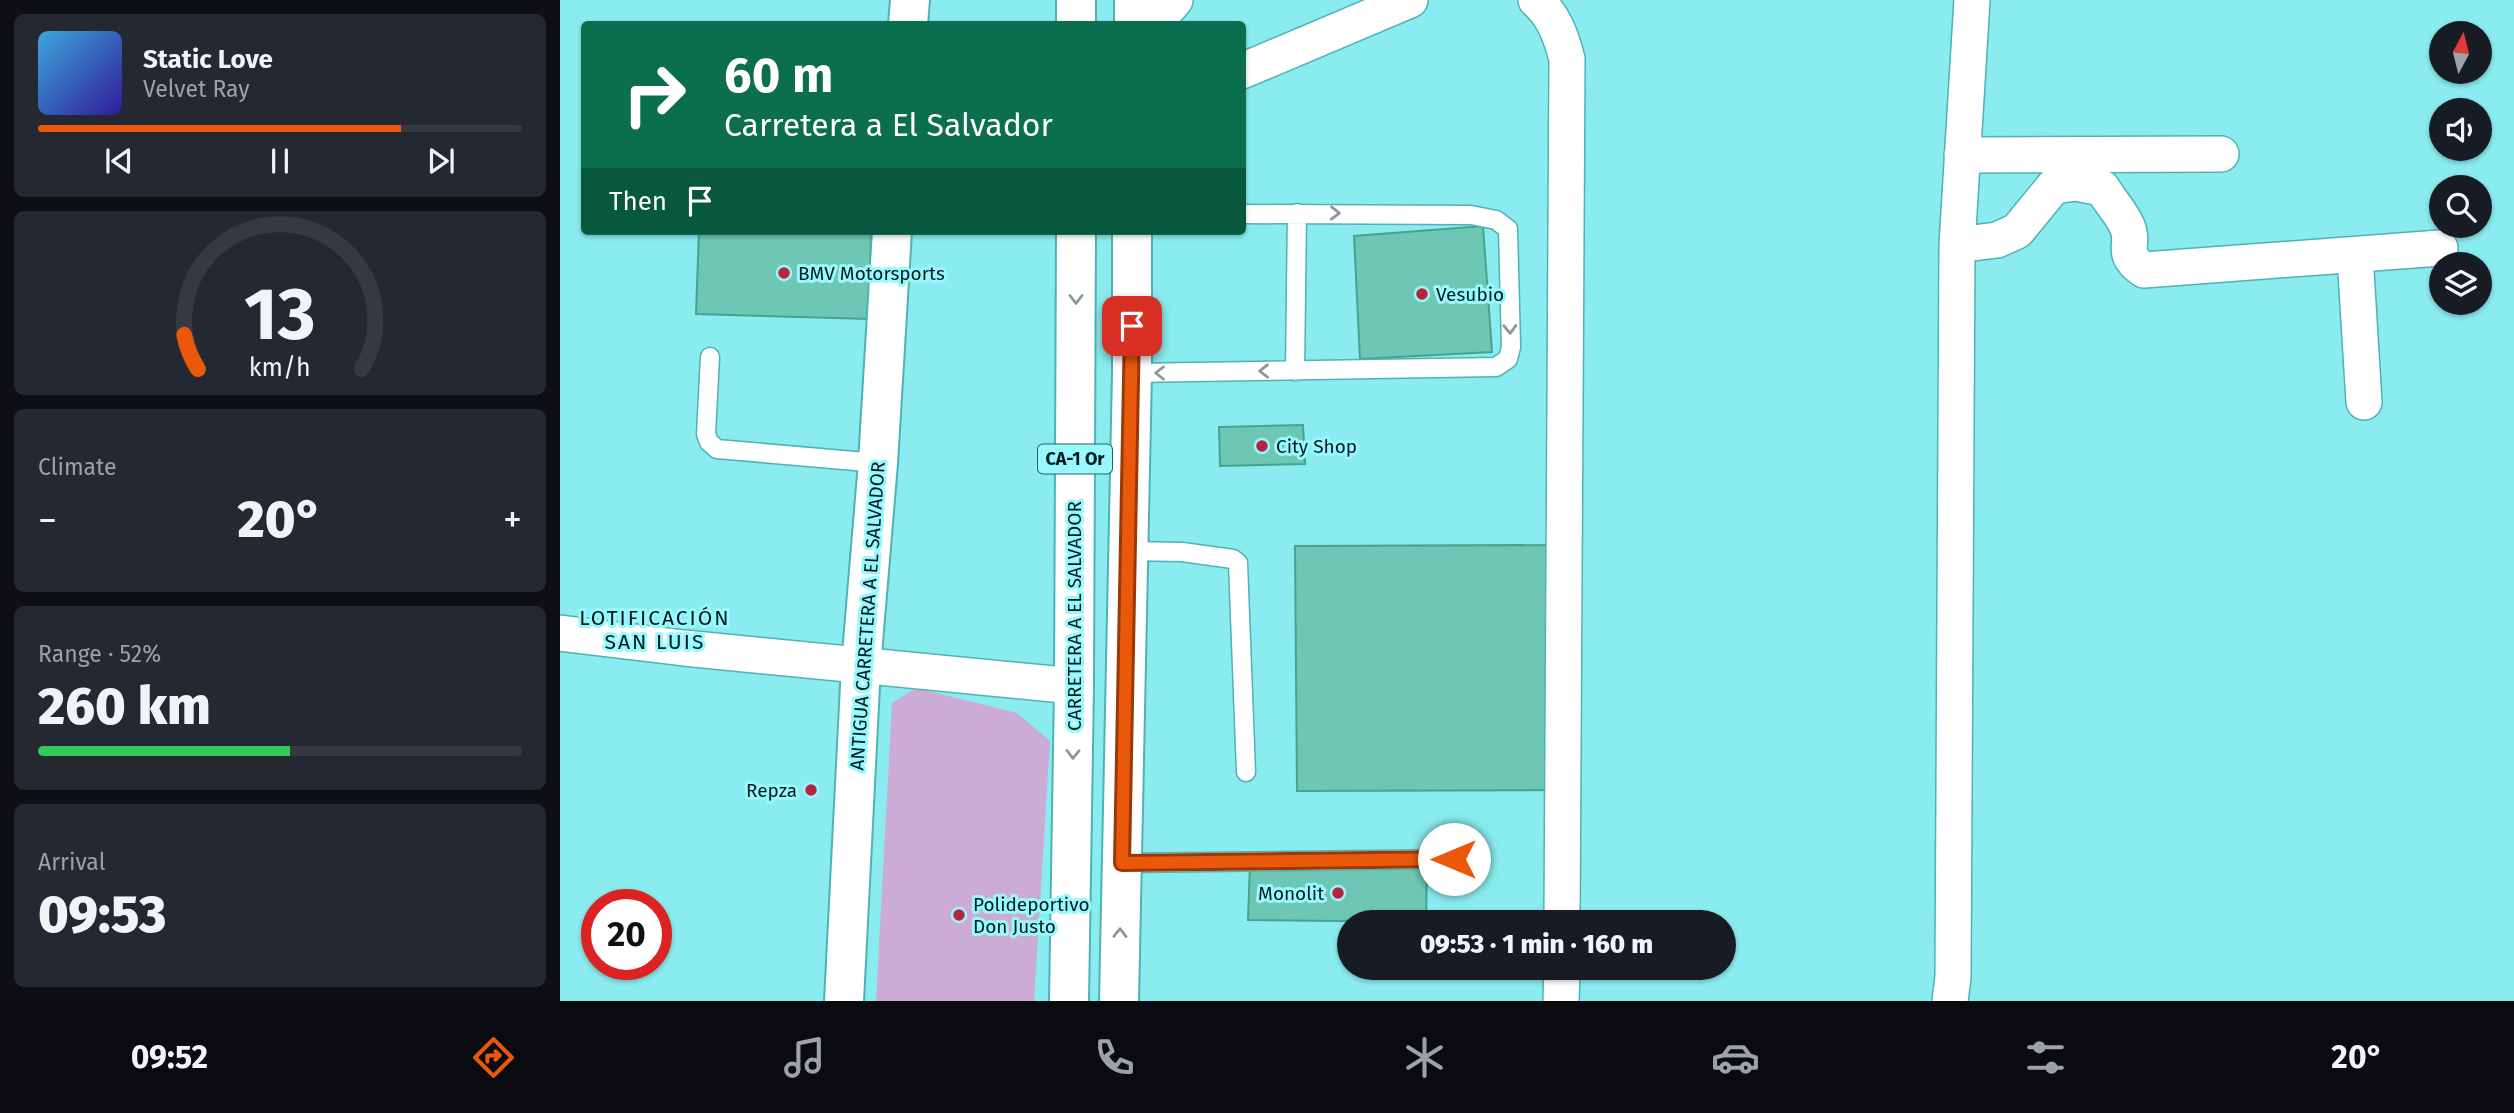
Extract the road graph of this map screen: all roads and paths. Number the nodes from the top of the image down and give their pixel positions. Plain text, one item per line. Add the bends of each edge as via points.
1 (910, 0) edge
2 (1076, 0) edge
3 (1134, 0) edge
4 (1175, 0) edge
5 (1410, 0) edge
6 (1536, 0) edge
7 (1972, 0) edge
8 (908, 21) edge
9 (1076, 21) edge
10 (1134, 21) edge
11 (1157, 21) edge
12 (1246, 69) edge
13 (2221, 153) dead end
14 (1962, 155) junction
15 (1297, 213) junction
16 (1246, 214) edge
17 (892, 235) edge
18 (1076, 235) edge
19 (1132, 235) edge
20 (1957, 245) junction
21 (2440, 248) dead end
22 (2355, 255) junction
23 (710, 357) dead end
24 (1295, 370) junction
25 (1132, 373) junction
26 (2364, 402) dead end
27 (878, 463) junction
28 (1128, 551) junction
29 (560, 633) edge
30 (861, 666) junction
31 (1074, 686) junction
32 (1246, 772) dead end
33 (1454, 859) dead end
34 (1122, 863) junction
35 (1562, 910) edge
36 (1562, 980) edge
37 (844, 1001) edge
38 (1069, 1001) edge
39 (1119, 1001) edge
40 (1562, 1001) edge
41 (1950, 1001) edge

1 - 8 main road
2 - 9 main road
3 - 10 main road
4 - 11 street
5 - 12 street
6 - 35 street via 1560,31 1567,59
7 - 14 street
13 - 14 street
14 - 20 street
15 - 16 lane
15 - 24 lane
15 -> 24 lane via 1471,215 1496,220 1508,229 1511,347 1508,359 1496,367
17 - 27 main road, ANTIGUA CARRETERA A EL SALVADOR
18 -> 31 main road, CARRETERA A EL SALVADOR / CA-1 Or
19 - 25 main road, CA-1 Or
20 - 22 street via 1997,240 2017,231 2054,186 2076,183 2102,188 2129,229 2128,253 2144,270
20 - 41 street via 1954,963
21 - 22 street
22 - 26 street
23 - 27 lane via 706,434 717,449
24 -> 25 lane
25 - 28 main road, CA-1 Or
27 - 30 main road, ANTIGUA CARRETERA A EL SALVADOR
28 - 32 lane via 1182,552 1238,563
28 - 34 main road, CA-1 Or
29 - 30 street
30 - 31 street
30 - 37 main road, ANTIGUA CARRETERA A EL SALVADOR
31 -> 38 main road, CARRETERA A EL SALVADOR / CA-1 Or
33 - 34 lane
39 -> 34 main road, CA-1 Or
36 - 40 street

